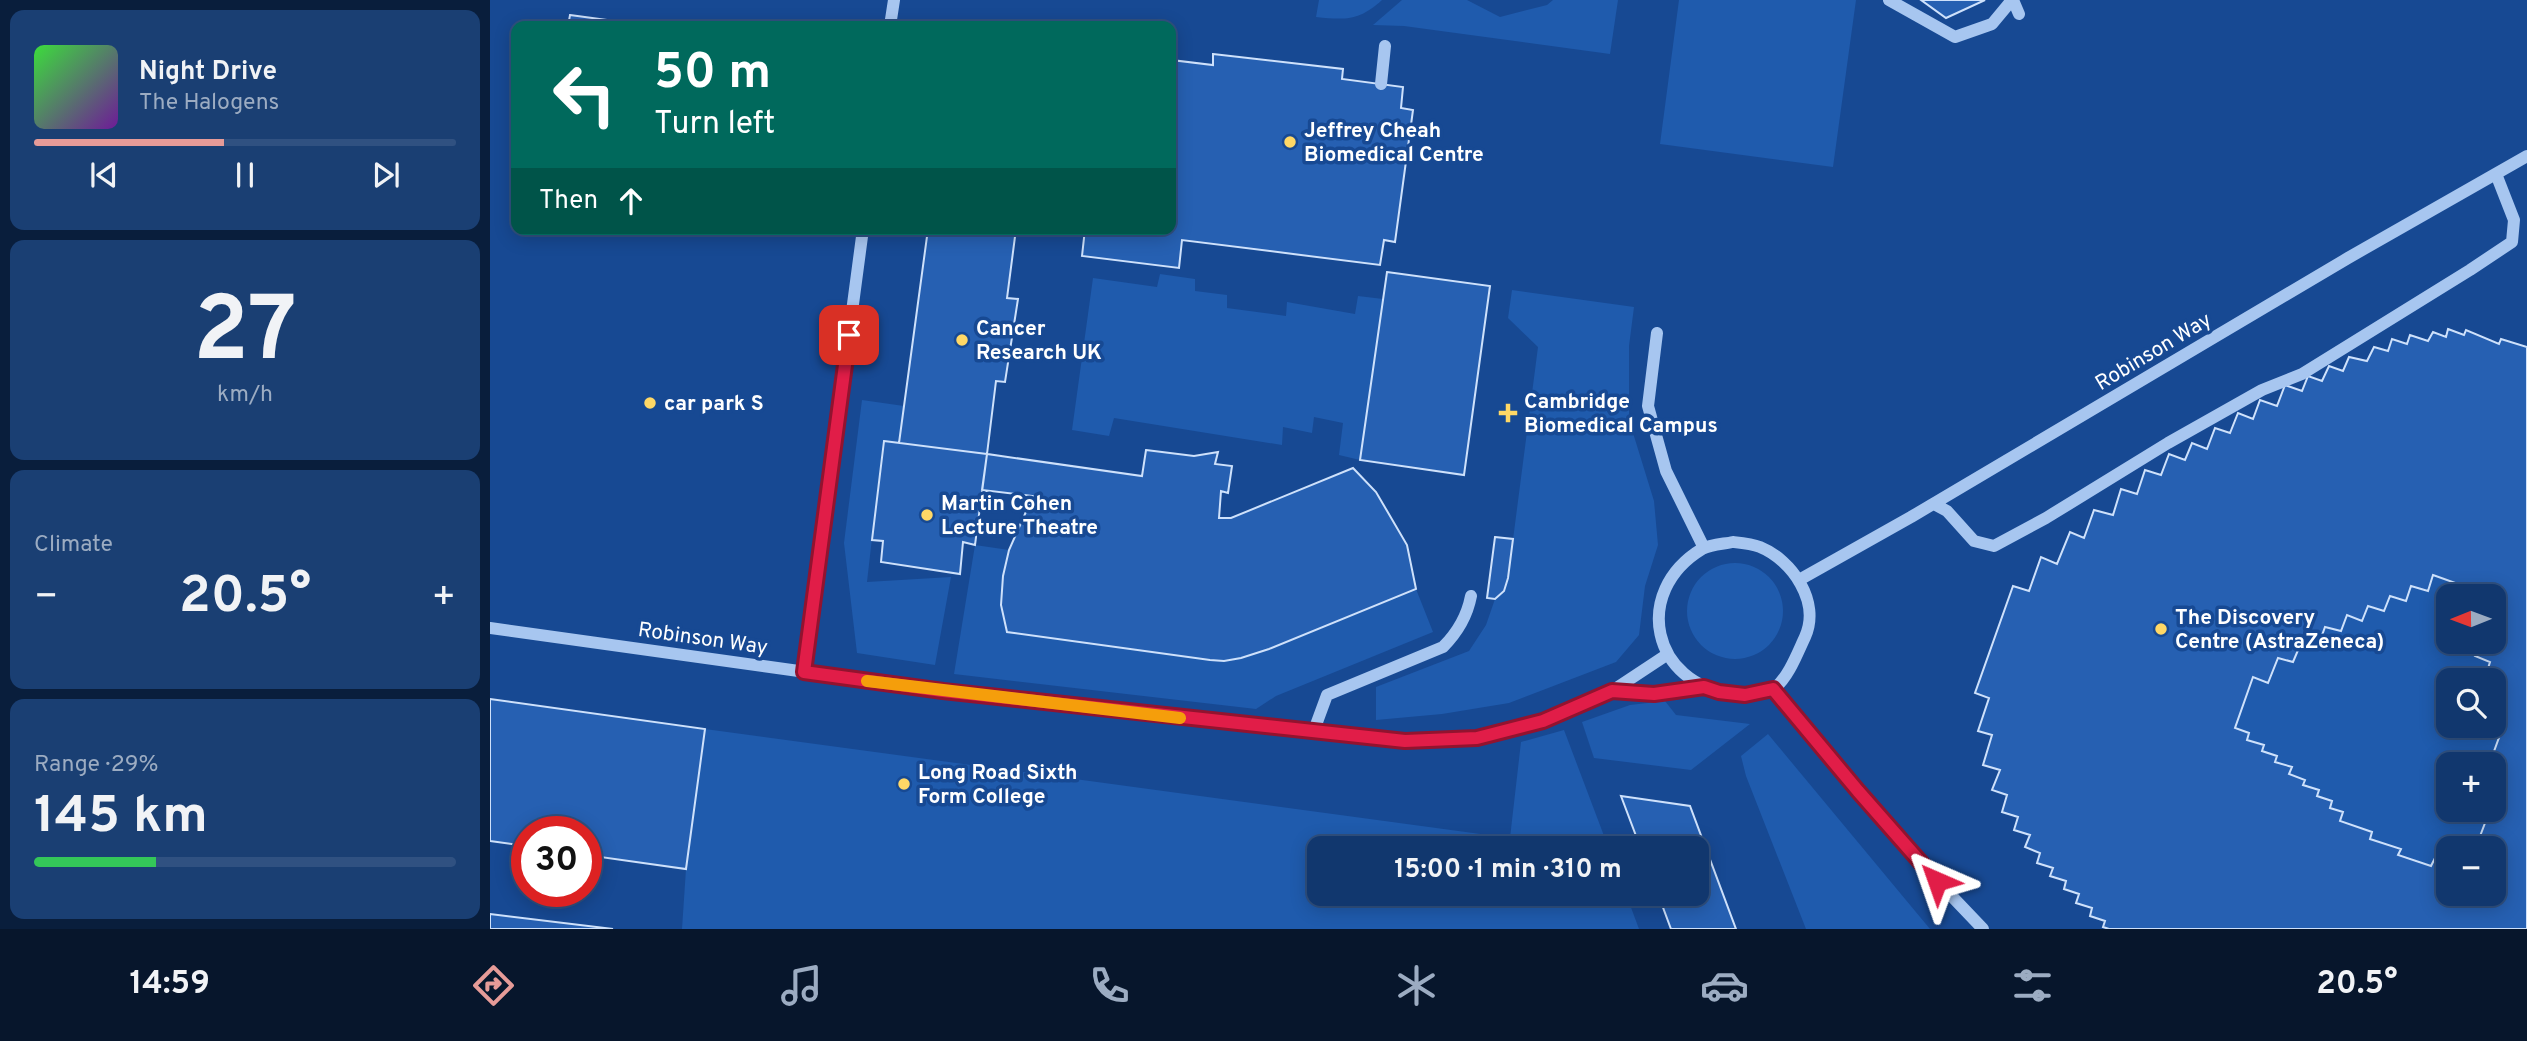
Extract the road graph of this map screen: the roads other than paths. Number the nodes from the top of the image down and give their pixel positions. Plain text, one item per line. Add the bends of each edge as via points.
1 (894, 0) edge
2 (1889, 0) edge
3 (2012, 0) edge
4 (2019, 14) dead end
5 (891, 21) edge
6 (1385, 46) dead end
7 (1381, 84) dead end
8 (2527, 156) edge
9 (2496, 174) junction
10 (862, 235) edge
11 (1657, 333) dead end
12 (1934, 504) junction
13 (1704, 548) junction
14 (1799, 580) junction
15 (1471, 596) dead end
16 (490, 628) edge
17 (1668, 654) junction
18 (804, 672) junction
19 (1704, 687) junction
20 (1773, 689) junction
21 (1612, 691) junction
22 (1313, 733) junction
23 (1983, 929) edge

1 - 5 street
2 - 3 street via 1955,37 1992,24
3 - 4 street
6 - 7 street
8 - 9 street, Robinson Way
9 - 12 street, Robinson Way
9 - 12 street via 2514,220 2512,242 2302,374 2262,390 1994,546 1974,541 1947,510
10 - 18 street
11 - 13 street via 1648,406 1666,471
12 - 14 street, Robinson Way
13 - 14 street via 1733,542 1758,546 1782,559
13 - 17 street via 1676,569 1660,598 1659,631
14 - 20 street via 1808,601 1809,629 1789,670
15 - 22 street via 1456,634 1443,647 1327,695
16 - 18 street, Robinson Way
17 - 19 street via 1693,682
17 - 21 street, Robinson Way
18 - 22 street, Robinson Way
19 - 20 street via 1745,695
19 - 21 street, Robinson Way via 1654,694
20 - 23 street via 1922,865
21 - 22 street, Robinson Way via 1543,721 1477,738 1405,741

